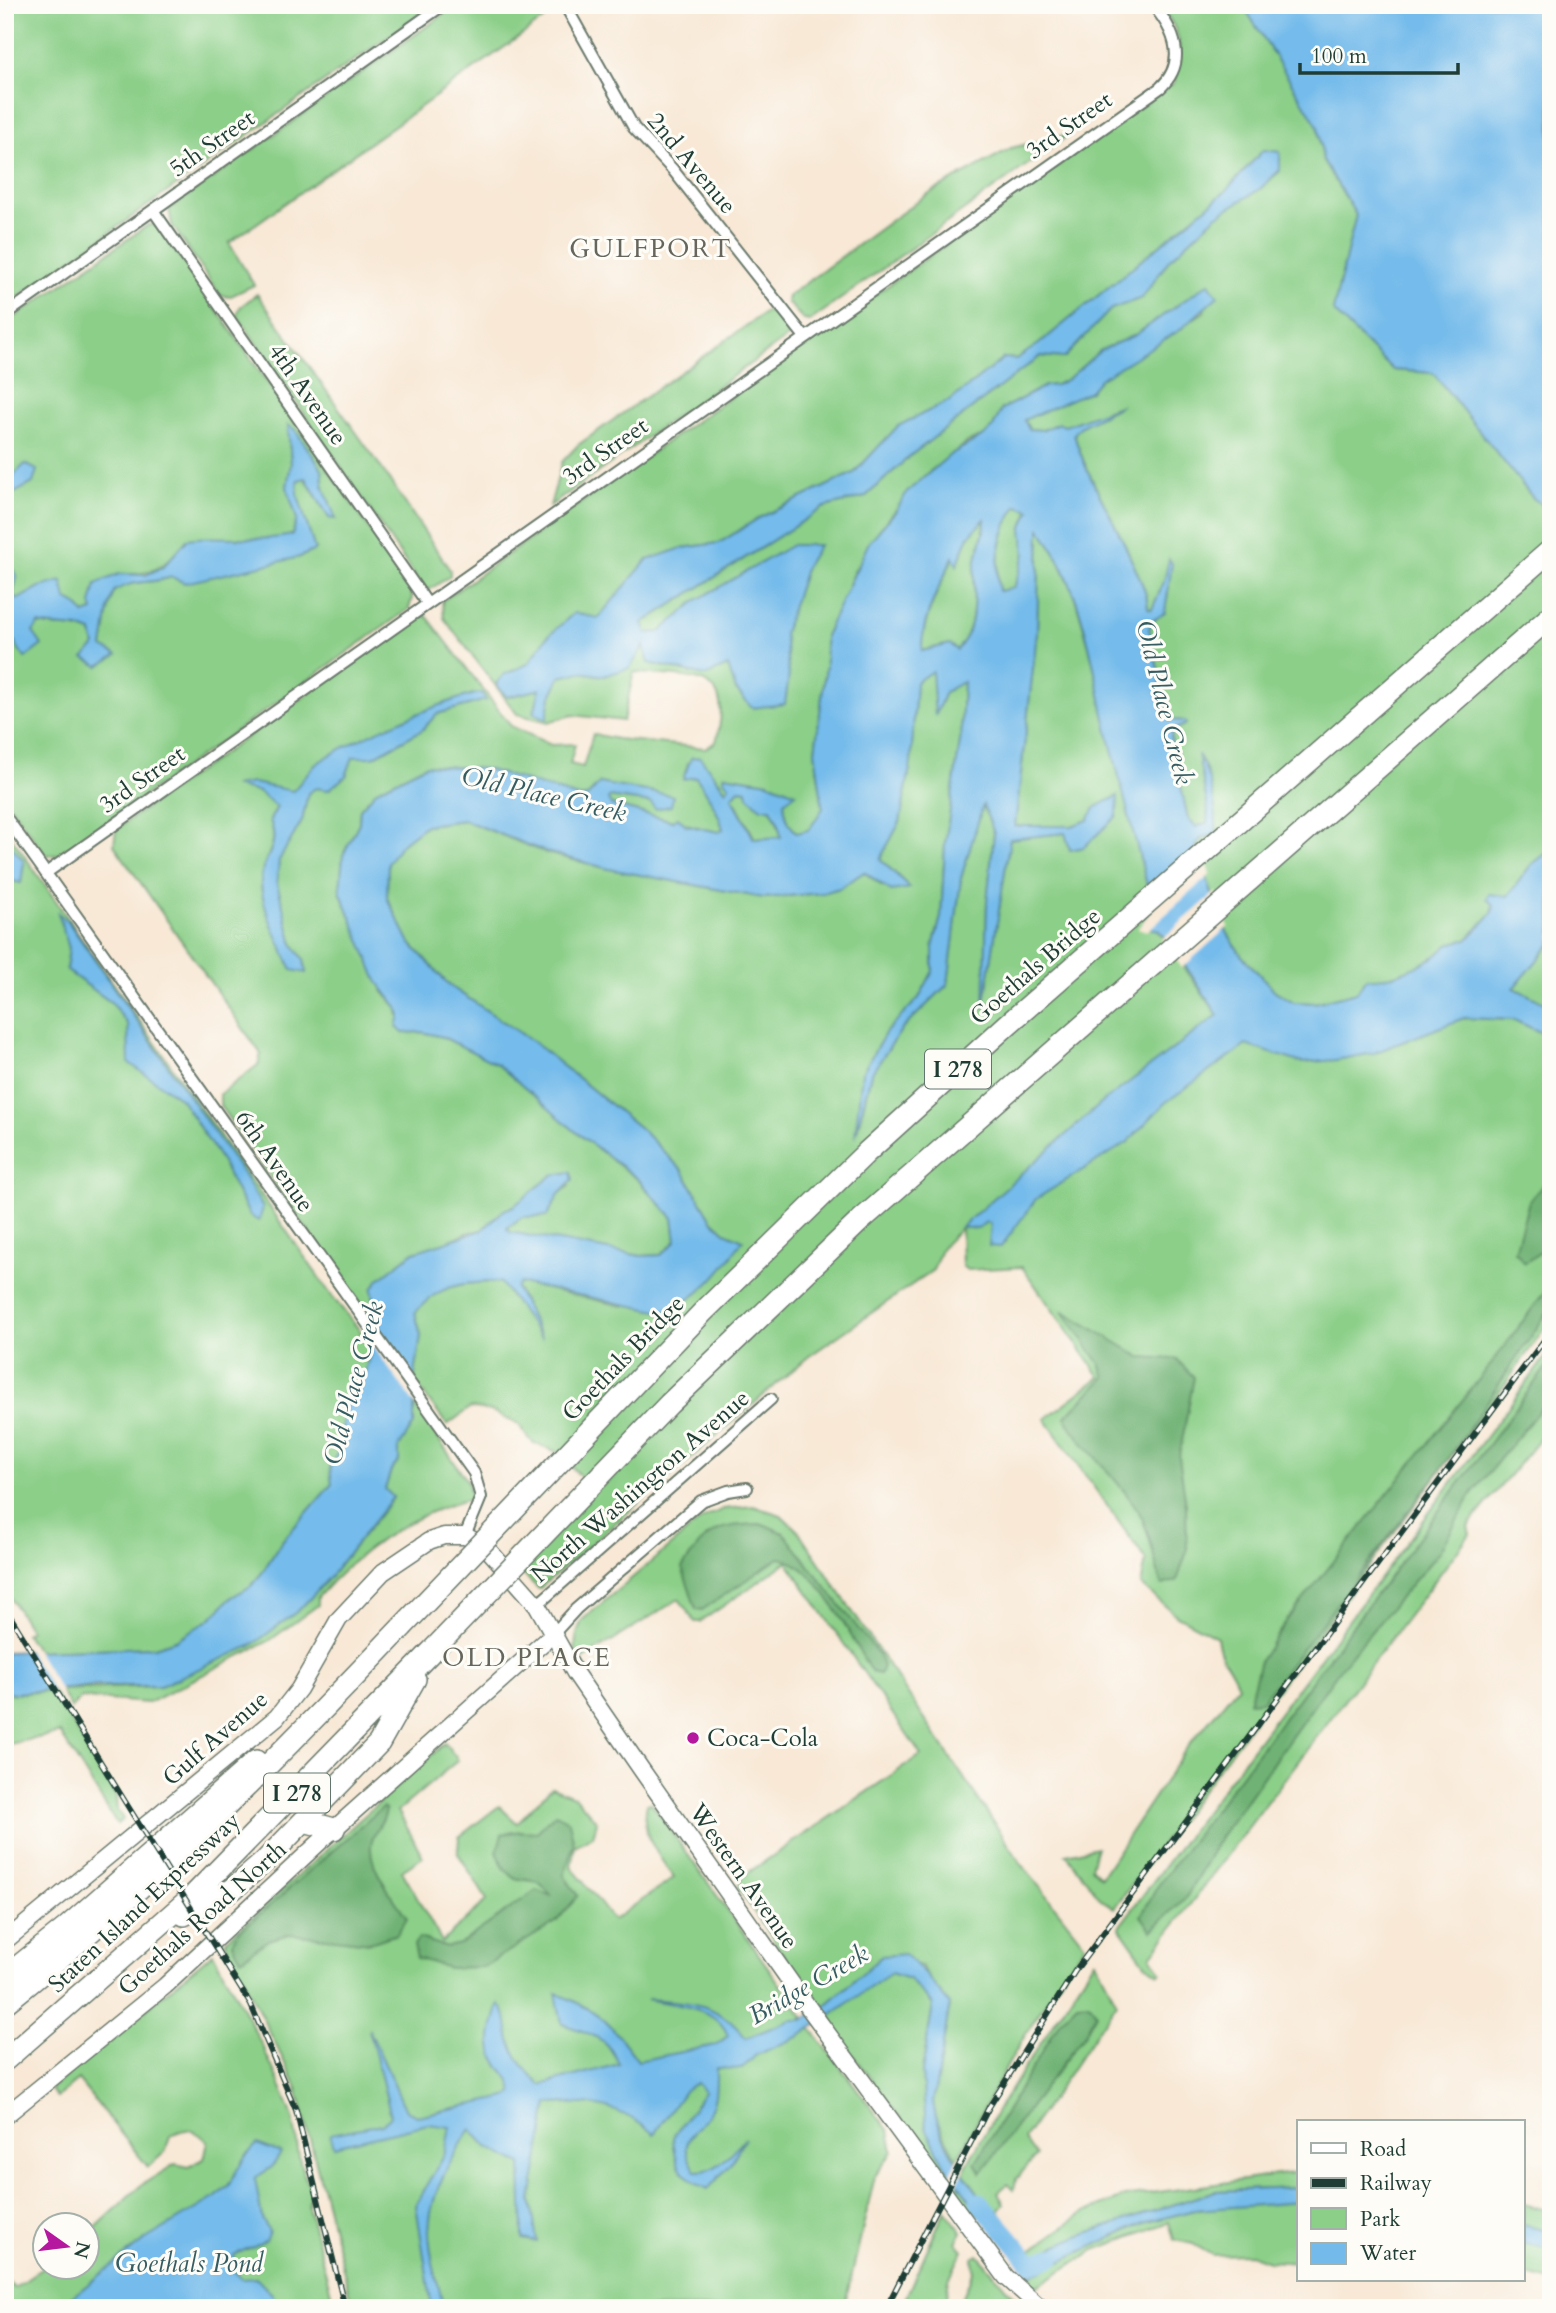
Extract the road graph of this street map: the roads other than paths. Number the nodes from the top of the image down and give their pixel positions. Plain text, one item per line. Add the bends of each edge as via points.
1 (443, 5) edge
2 (565, 5) edge
3 (1153, 5) edge
4 (153, 211) junction
5 (5, 315) edge
6 (804, 336) junction
7 (1551, 550) edge
8 (427, 603) junction
9 (1551, 615) edge
10 (5, 816) edge
11 (46, 873) junction
12 (771, 1399) dead end
13 (747, 1488) dead end
14 (465, 1536) junction
15 (537, 1605) junction
16 (402, 1627) joint
17 (554, 1633) junction
18 (429, 1654) junction
19 (299, 1735) junction
20 (304, 1821) junction
21 (334, 1829) junction
22 (160, 1926) junction
23 (5, 1941) edge
24 (5, 1977) edge
25 (5, 2003) edge
26 (5, 2060) edge
27 (5, 2116) edge
28 (1041, 2308) edge

1 - 4 street, 5th Street
2 - 6 street, 2nd Avenue via 635,128
3 - 6 street, 3rd Street via 1170,30 1177,56 1175,70 1160,88
4 - 5 street, 5th Street
4 - 8 street, 4th Avenue
6 - 8 street, 3rd Street
7 - 16 highway, Goethals Bridge / I 278, bridge via 857,1161 694,1321
8 - 11 street, 3rd Street
9 - 18 highway, I 278, bridge via 861,1220 660,1413
10 - 11 street, 6th Avenue
11 - 14 street, 6th Avenue via 474,1473 481,1497
12 - 15 street, North Washington Avenue
13 - 17 street, Goethals Road North via 701,1501
14 - 15 street, Western Avenue via 485,1546
14 - 23 street, Gulf Avenue via 429,1541 373,1581 332,1629 299,1689 277,1717
15 - 17 street, Western Avenue
16 - 19 highway, Staten Island Expressway / I 278
17 - 21 street, Goethals Road North
17 - 28 street, Western Avenue via 575,1673 811,2011 1006,2277
18 - 20 highway via 379,1743
18 - 22 highway, Staten Island Expressway / I 278 via 272,1818
19 - 24 highway via 276,1742
19 - 25 highway, Staten Island Expressway / I 278 via 134,1894
20 - 21 highway
20 - 22 highway via 244,1881
21 - 27 street, Goethals Road North via 165,1986
22 - 26 highway, Staten Island Expressway / I 278

